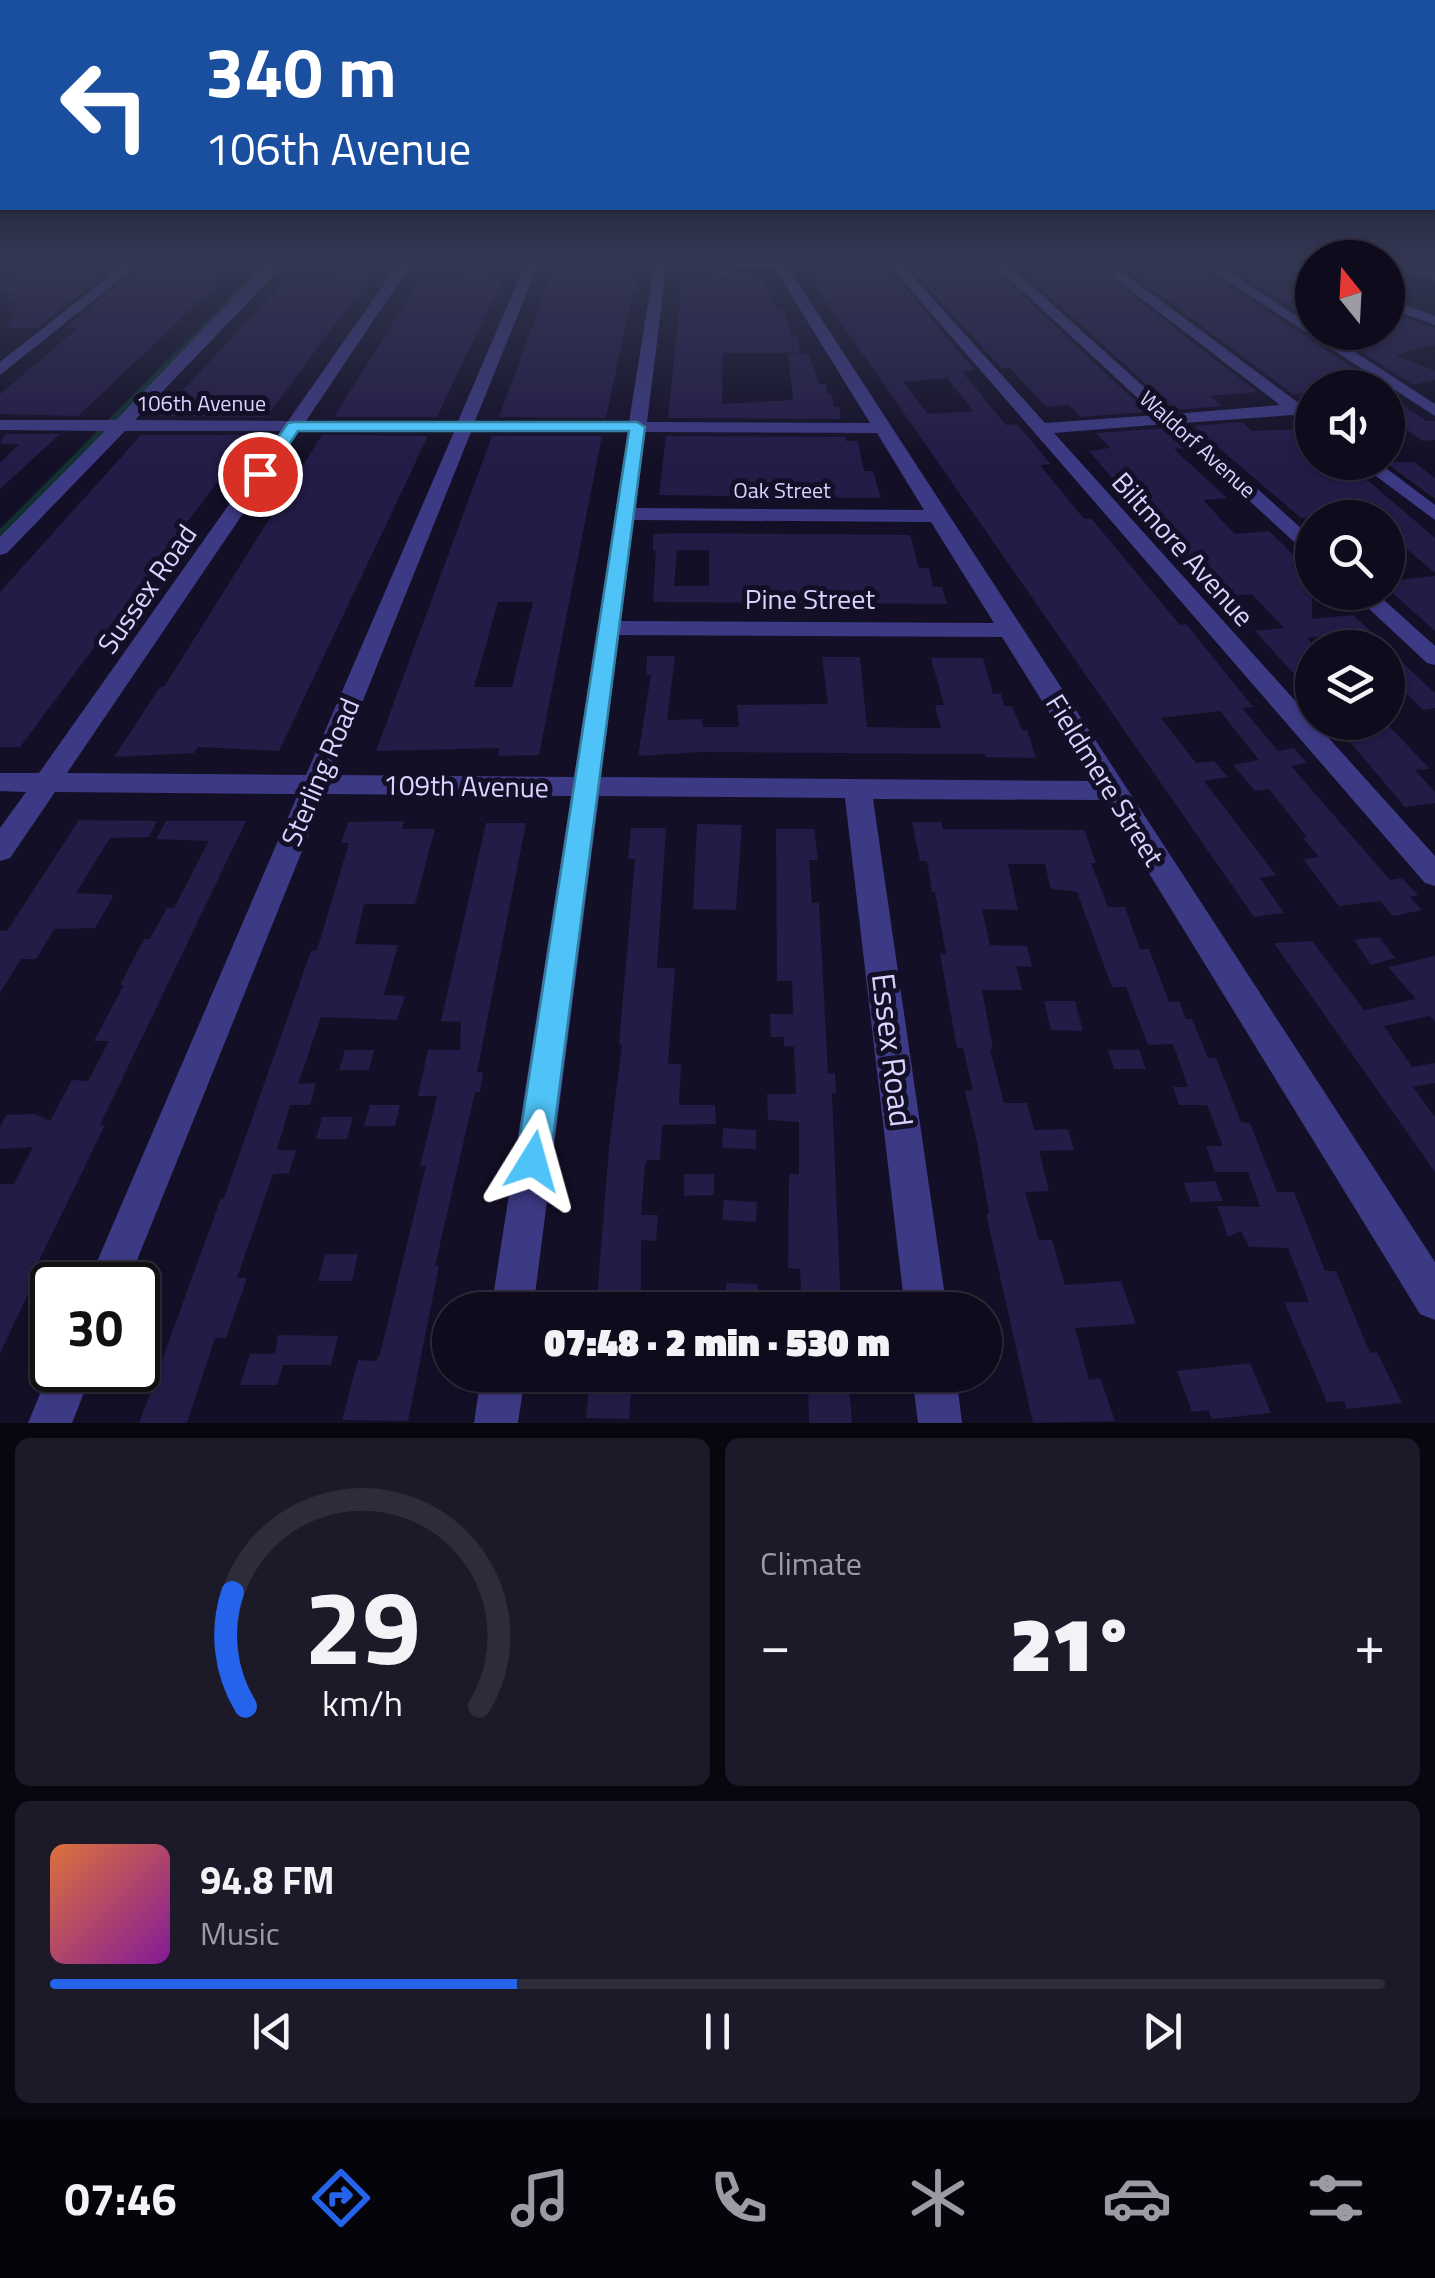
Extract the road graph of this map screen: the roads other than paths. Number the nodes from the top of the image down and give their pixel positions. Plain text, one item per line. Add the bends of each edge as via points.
1 (55, 326) edge
2 (208, 326) edge
3 (362, 326) edge
4 (506, 326) edge
5 (659, 326) edge
6 (817, 326) edge
7 (950, 326) edge
8 (1068, 326) edge
9 (1190, 326) edge
10 (1344, 350) edge
11 (0, 370) edge
12 (1426, 398) edge
13 (1295, 402) edge
14 (1295, 409) edge
15 (1435, 411) edge
16 (1170, 419) junction
17 (0, 425) edge
18 (111, 426) junction
19 (294, 426) junction
20 (464, 426) junction
21 (637, 427) junction
22 (882, 428) junction
23 (1040, 429) junction
24 (1390, 480) edge
25 (625, 514) junction
26 (1435, 514) edge
27 (938, 516) junction
28 (0, 528) edge
29 (1295, 533) edge
30 (0, 549) edge
31 (1382, 610) edge
32 (609, 628) junction
33 (1010, 630) junction
34 (1435, 658) edge
35 (0, 782) edge
36 (46, 782) junction
37 (315, 785) junction
38 (587, 788) junction
39 (858, 790) junction
40 (1113, 791) junction
41 (1423, 847) edge
42 (0, 850) edge
43 (1435, 875) edge
44 (117, 1262) edge
45 (515, 1292) edge
46 (924, 1292) edge
47 (1435, 1299) edge
48 (63, 1392) edge
49 (501, 1392) edge
50 (936, 1392) edge
51 (50, 1423) edge
52 (496, 1423) edge
53 (940, 1423) edge

1 - 11 street
2 - 18 street
3 - 19 street, Sussex Road
4 - 20 street, Sterling Road
5 - 21 street
6 - 22 street, Fieldmere Street
7 - 23 street, Biltmore Avenue
8 - 16 street, Waldorf Avenue
9 - 13 street
10 - 12 street
12 - 15 street
14 - 16 street
16 - 23 street
16 - 29 street, Waldorf Avenue
17 - 18 street, 106th Avenue
18 - 19 street, 106th Avenue
18 - 28 street
18 - 30 street
19 - 20 street, 106th Avenue
19 - 36 street, Sussex Road
20 - 21 street, 106th Avenue
20 - 37 street, Sterling Road
21 - 22 street, 106th Avenue
21 - 25 street
22 - 27 street, Fieldmere Street
23 - 41 street, Biltmore Avenue
24 - 26 street
25 - 27 street, Oak Street
25 - 32 street
27 - 33 street, Fieldmere Street
31 - 34 street
32 - 33 street, Pine Street
32 - 38 street
33 - 40 street, Fieldmere Street
35 - 36 street, 109th Avenue
36 - 37 street, 109th Avenue
36 - 42 street, Sussex Road
37 - 38 street, 109th Avenue
37 - 44 street, Sterling Road
38 - 39 street, 109th Avenue
38 - 45 street
39 - 40 street, 109th Avenue
39 - 46 street, Essex Road
40 - 47 street, Fieldmere Street
41 - 43 street, Biltmore Avenue
48 - 51 street
49 - 52 street
50 - 53 street

